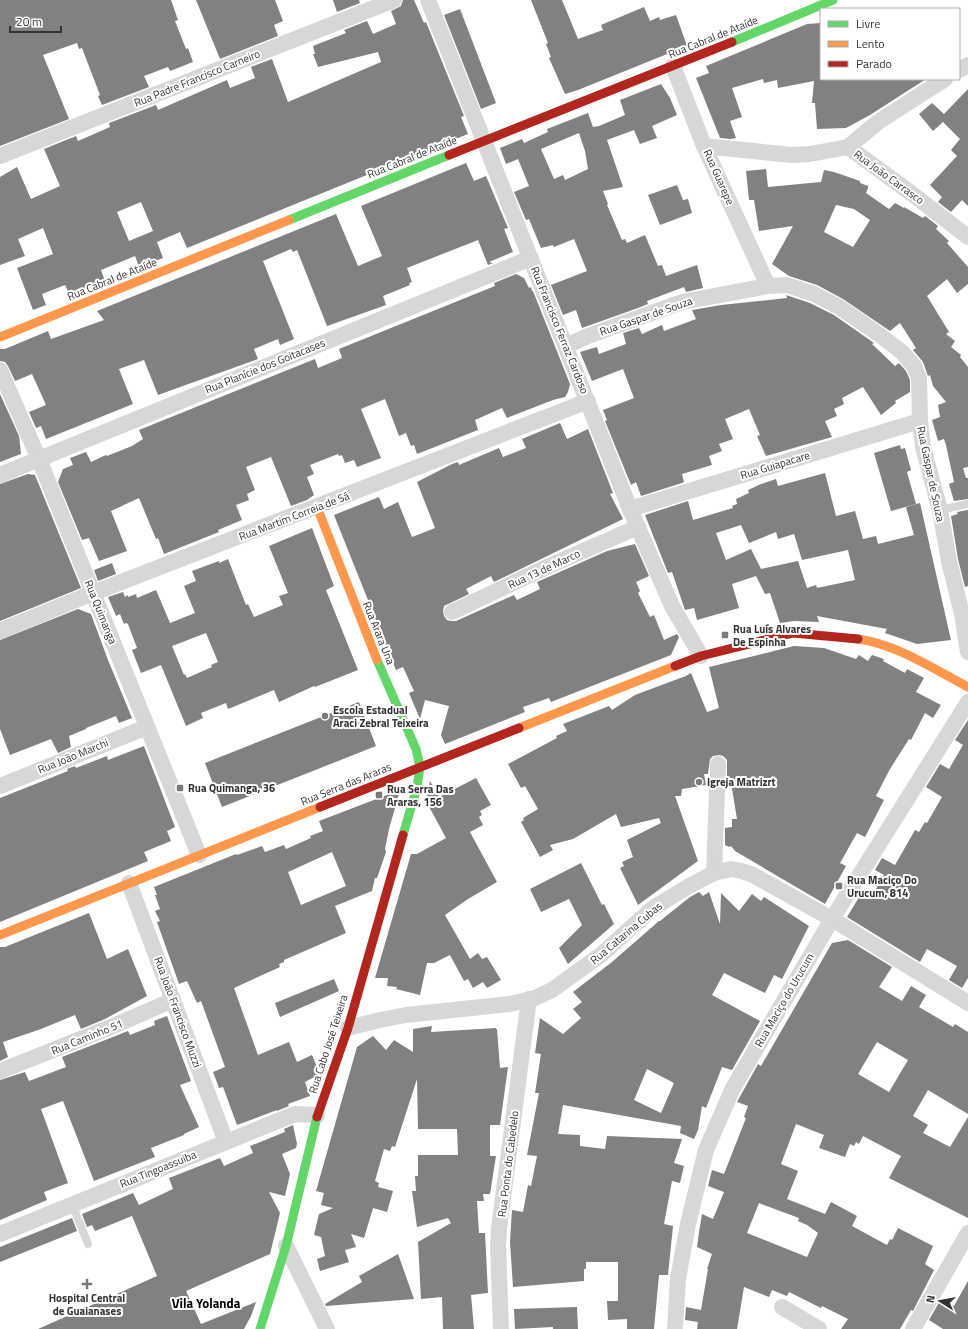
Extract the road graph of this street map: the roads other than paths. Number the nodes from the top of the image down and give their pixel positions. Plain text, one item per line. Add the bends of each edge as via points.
1 (394, 0) edge
2 (428, 0) edge
3 (833, 0) edge
4 (673, 66) junction
5 (943, 80) edge
6 (484, 141) junction
7 (704, 146) junction
8 (848, 147) junction
9 (0, 156) edge
10 (968, 238) edge
11 (531, 258) junction
12 (768, 286) junction
13 (0, 337) edge
14 (566, 346) junction
15 (0, 370) edge
16 (588, 401) junction
17 (920, 421) junction
18 (39, 459) junction
19 (0, 475) edge
20 (968, 504) edge
21 (317, 507) junction
22 (630, 509) junction
23 (940, 510) junction
24 (638, 527) junction
25 (93, 593) junction
26 (452, 612) dead end
27 (965, 613) edge
28 (0, 631) edge
29 (968, 652) edge
30 (701, 656) junction
31 (968, 687) edge
32 (968, 702) edge
33 (147, 727) junction
34 (718, 764) dead end
35 (420, 767) junction
36 (0, 786) edge
37 (199, 855) junction
38 (714, 873) junction
39 (129, 883) junction
40 (832, 919) junction
41 (0, 935) edge
42 (529, 999) junction
43 (173, 1000) junction
44 (968, 1004) edge
45 (348, 1028) junction
46 (0, 1071) edge
47 (318, 1115) junction
48 (226, 1142) junction
49 (72, 1204) junction
50 (968, 1233) edge
51 (0, 1234) edge
52 (88, 1244) dead end
53 (286, 1246) junction
54 (782, 1307) dead end
55 (260, 1329) edge
56 (327, 1329) edge
57 (501, 1329) edge
58 (675, 1329) edge
59 (819, 1329) edge
60 (913, 1329) edge

1 - 9 street, Rua Padre Francisco Carneiro
2 - 6 street, Rua Francisco Ferraz Cardoso
3 - 4 street, Rua Cabral de Ataíde
4 - 6 street, Rua Cabral de Ataíde
4 - 7 street, Rua Guarepe
5 - 8 street via 878,122
6 - 11 street, Rua Francisco Ferraz Cardoso
6 - 13 street, Rua Cabral de Ataíde
7 - 8 street, Rua João Carrasco via 792,155
7 - 12 street, Rua Guarepe
8 - 10 street, Rua João Carrasco via 911,192
11 - 14 street, Rua Francisco Ferraz Cardoso
11 - 18 street, Rua Planície dos Goitacases
12 - 14 street, Rua Gaspar de Souza via 682,302
12 - 17 street, Rua Gaspar de Souza via 787,285 814,294 839,307 902,352 914,366 919,378
14 - 16 street, Rua Francisco Ferraz Cardoso
15 - 18 street, Rua Quimanga
16 - 21 street, Rua Martim Correia de Sá
16 - 22 street, Rua Francisco Ferraz Cardoso
17 - 22 street, Rua Guiapacare
17 - 23 street, Rua Gaspar de Souza via 923,447
18 - 19 street, Rua Planície dos Goitacases
18 - 25 street, Rua Quimanga
20 - 23 lane
21 - 25 street, Rua Martim Correia de Sá
21 - 35 street, Rua Arara Una via 370,644 416,749
22 - 24 street, Rua Francisco Ferraz Cardoso
23 - 27 street, Rua Gaspar de Souza via 949,561
24 - 26 street, Rua 13 de Marco
24 - 30 street, Rua Francisco Ferraz Cardoso via 672,606
25 - 28 street, Rua Martim Correia de Sá
25 - 33 street, Rua Quimanga
27 - 29 street, Rua Gaspar de Souza
30 - 31 street, Rua Serra das Araras via 793,633 838,636 868,640 898,651
30 - 35 street, Rua Serra das Araras
32 - 40 street, Rua Maciço do Urucum
33 - 36 street, Rua João Marchi
33 - 37 street, Rua Quimanga
34 - 38 street
35 - 37 street, Rua Serra das Araras
35 - 45 street, Rua Cabo José Teixeira via 417,787
37 - 39 street, Rua Serra das Araras
38 - 40 street, Rua Catarina Cubas via 730,869 753,875
38 - 42 street, Rua Catarina Cubas via 652,908 602,954 552,990
39 - 41 street, Rua Serra das Araras
39 - 43 street, Rua João Francisco Muzzi
40 - 44 street, Rua Catarina Cubas
40 - 58 street, Rua Maciço do Urucum via 733,1088 706,1150 678,1279
42 - 45 street, Rua Catarina Cubas via 510,1004 406,1015
42 - 57 street, Rua Ponta do Cabedelo via 498,1246
43 - 46 street, Rua Caminho 51 via 111,1028
43 - 48 street, Rua João Francisco Muzzi
45 - 47 street, Rua Cabo José Teixeira
47 - 48 street, Rua Tingoassuiba via 295,1114
47 - 53 street, Rua Cabo José Teixeira
48 - 49 street, Rua Tingoassuiba
49 - 51 street, Rua Tingoassuiba
49 - 52 lane
50 - 60 street
53 - 55 street, Rua Cabo José Teixeira
53 - 56 street
54 - 59 street

